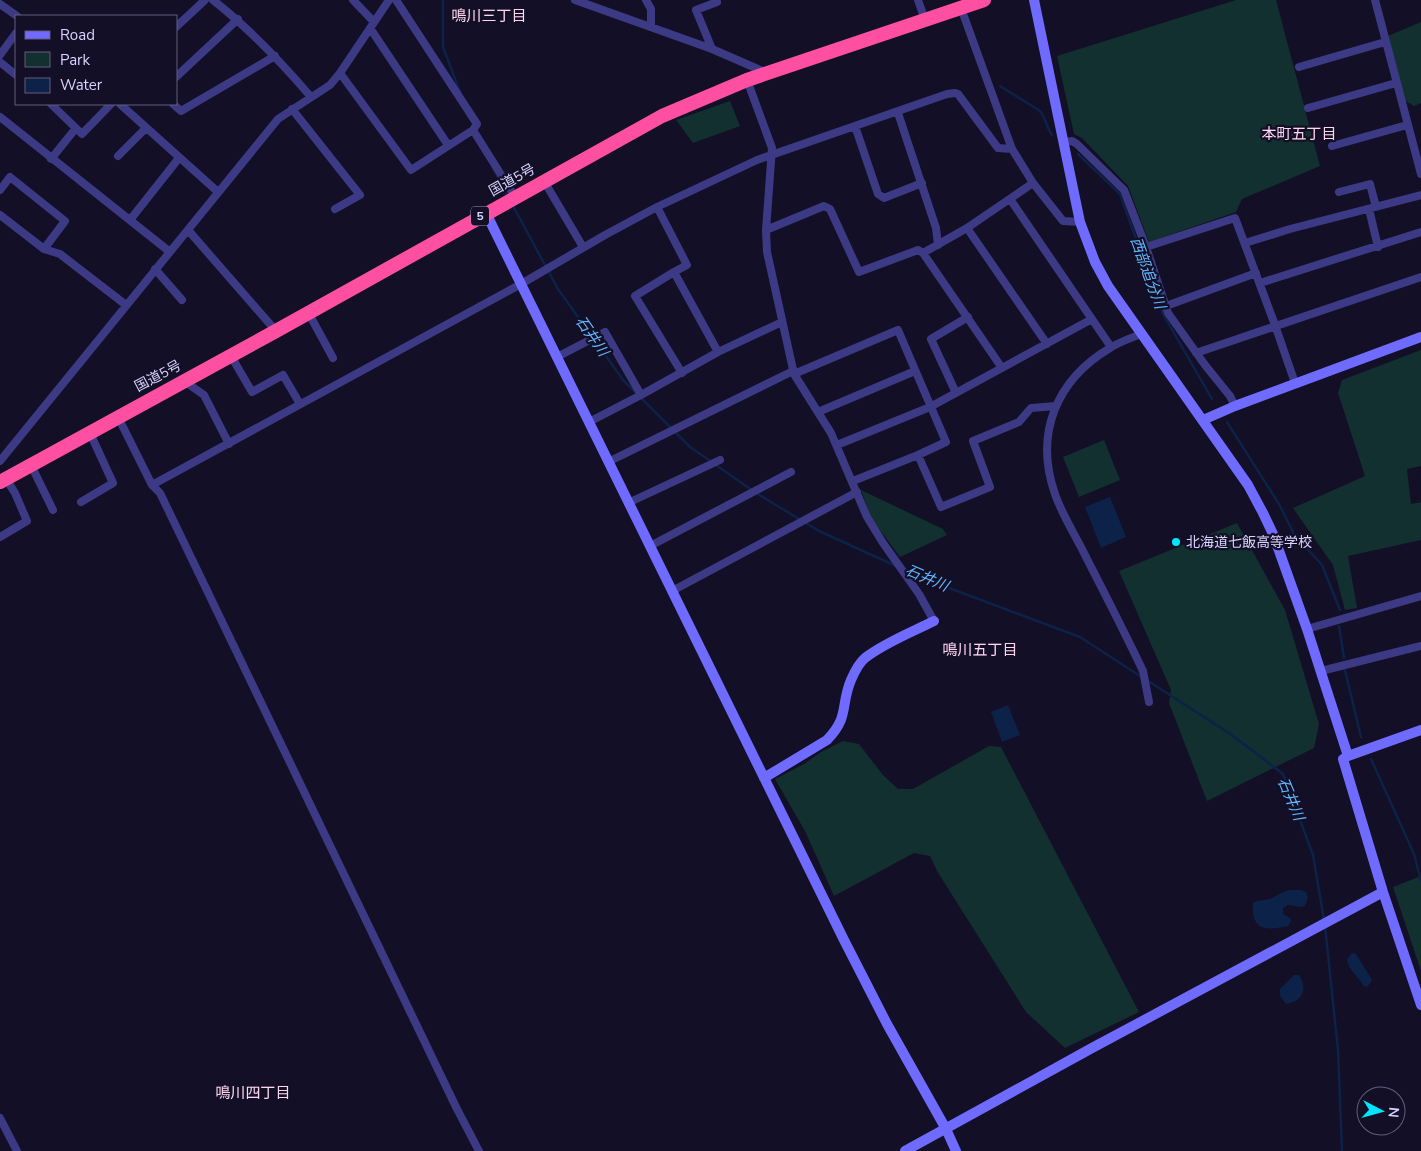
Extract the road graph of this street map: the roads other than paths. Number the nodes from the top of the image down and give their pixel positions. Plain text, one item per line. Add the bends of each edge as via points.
1 (205, 0) edge
2 (213, 0) edge
3 (353, 0) edge
4 (389, 0) edge
5 (396, 0) edge
6 (576, 0) edge
7 (646, 0) edge
8 (716, 0) edge
9 (918, 0) edge
10 (984, 0) edge
11 (1034, 0) edge
12 (1375, 0) edge
13 (0, 4) edge
14 (960, 8) junction
15 (16, 15) edge
16 (238, 19) junction
17 (925, 20) junction
18 (178, 25) edge
19 (372, 25) junction
20 (651, 27) junction
21 (15, 34) edge
22 (1385, 42) junction
23 (712, 49) junction
24 (0, 55) edge
25 (275, 56) junction
26 (0, 62) edge
27 (1299, 67) dead end
28 (768, 73) junction
29 (15, 74) edge
30 (340, 74) junction
31 (178, 75) edge
32 (747, 80) junction
33 (1396, 83) junction
34 (311, 97) junction
35 (52, 105) edge
36 (110, 105) edge
37 (121, 105) edge
38 (174, 105) edge
39 (1308, 108) dead end
40 (292, 109) junction
41 (898, 113) junction
42 (0, 118) edge
43 (1407, 125) junction
44 (855, 126) junction
45 (76, 128) junction
46 (146, 128) junction
47 (473, 130) junction
48 (1064, 142) junction
49 (448, 145) junction
50 (1332, 146) dead end
51 (1417, 148) edge
52 (1012, 149) junction
53 (772, 155) junction
54 (118, 156) dead end
55 (179, 158) junction
56 (51, 159) junction
57 (1421, 174) edge
58 (544, 181) junction
59 (1034, 183) junction
60 (922, 184) junction
61 (0, 190) edge
62 (218, 192) junction
63 (1339, 192) dead end
64 (1421, 195) edge
65 (515, 197) junction
66 (1010, 199) junction
67 (657, 207) junction
68 (1372, 208) junction
69 (336, 209) dead end
70 (486, 213) junction
71 (0, 215) edge
72 (130, 220) junction
73 (1080, 222) junction
74 (967, 228) junction
75 (188, 230) junction
76 (766, 230) junction
77 (1421, 232) edge
78 (1246, 243) junction
79 (938, 245) junction
80 (1146, 246) junction
81 (583, 247) junction
82 (1378, 247) junction
83 (44, 250) junction
84 (170, 252) junction
85 (923, 253) junction
86 (155, 270) junction
87 (674, 272) junction
88 (1256, 273) junction
89 (1421, 277) edge
90 (1260, 283) junction
91 (521, 284) junction
92 (182, 300) dead end
93 (126, 305) junction
94 (1166, 306) junction
95 (308, 312) junction
96 (968, 317) junction
97 (1092, 319) junction
98 (782, 322) junction
99 (1276, 325) junction
100 (276, 331) junction
101 (1141, 334) junction
102 (1421, 336) edge
103 (1047, 344) junction
104 (1111, 347) junction
105 (718, 352) junction
106 (1196, 353) junction
107 (230, 356) junction
108 (557, 357) junction
109 (334, 358) dead end
110 (1002, 368) junction
111 (914, 371) junction
112 (794, 372) junction
113 (682, 373) junction
114 (184, 381) junction
115 (1295, 383) junction
116 (956, 393) junction
117 (641, 395) junction
118 (300, 404) junction
119 (930, 406) junction
120 (1056, 406) junction
121 (1235, 406) junction
122 (818, 412) junction
123 (118, 416) junction
124 (1203, 420) junction
125 (589, 422) junction
126 (90, 433) junction
127 (229, 444) junction
128 (837, 445) junction
129 (918, 455) junction
130 (720, 460) dead end
131 (0, 461) edge
132 (608, 462) junction
133 (30, 465) junction
134 (791, 472) dead end
135 (3, 480) edge
136 (853, 481) junction
137 (152, 485) junction
138 (857, 492) junction
139 (80, 502) dead end
140 (628, 504) junction
141 (53, 510) dead end
142 (0, 538) edge
143 (650, 546) junction
144 (672, 591) junction
145 (1421, 596) edge
146 (934, 621) joint
147 (1307, 629) junction
148 (1421, 646) edge
149 (1321, 671) junction
150 (1149, 702) dead end
151 (1421, 730) edge
152 (1348, 756) junction
153 (764, 778) junction
154 (1383, 892) junction
155 (1421, 1005) edge
156 (0, 1118) edge
157 (946, 1129) junction
158 (17, 1151) edge
159 (479, 1151) edge
160 (905, 1151) edge
161 (956, 1151) edge

1 - 18 street
2 - 16 street
3 - 19 street
4 - 19 street
5 - 47 street via 477,124
6 - 20 street
7 - 20 street via 651,10
8 - 23 street via 696,10
9 - 17 street
10 - 14 highway, 国道5号 / 5
11 - 48 street
12 - 22 street
13 - 15 street
14 - 17 highway, 国道5号 / 5
14 - 52 street
16 - 25 street
16 - 31 street
17 - 28 highway, 国道5号 / 5
19 - 30 street
19 - 49 street
20 - 23 street
21 - 24 street
22 - 27 street
22 - 33 street
23 - 28 street
25 - 34 street
25 - 38 street via 181,111
26 - 29 street
28 - 32 highway, 国道5号 / 5
30 - 34 street
30 - 49 street via 411,170
32 - 53 street
32 - 58 highway, 国道5号 / 5 via 662,116
33 - 39 street
33 - 43 street
34 - 40 street
35 - 45 street
36 - 45 street via 82,134
37 - 46 street
40 - 62 street via 278,119
40 - 69 street via 360,194
41 - 44 street
41 - 52 street via 955,93 998,148
41 - 60 street
42 - 56 street
43 - 50 street
43 - 51 street
44 - 53 street
44 - 60 street via 878,194 884,198
45 - 56 street
46 - 54 street
46 - 55 street
47 - 49 street
47 - 65 street
48 - 73 street
48 - 80 street via 1077,144 1124,190
51 - 57 street
52 - 59 street
53 - 67 street
53 - 76 street
55 - 62 street
55 - 72 street
56 - 72 street
58 - 65 highway, 国道5号 / 5
58 - 81 street
59 - 66 street
59 - 73 street via 1063,221
60 - 79 street
61 - 83 street via 10,177 65,221
62 - 75 street
63 - 68 street via 1370,184
64 - 68 street
65 - 70 highway, 国道5号 / 5
66 - 74 street
66 - 97 street
67 - 81 street
67 - 87 street via 687,264
68 - 78 street
68 - 82 street
70 - 91 street
70 - 95 highway, 国道5号 / 5
71 - 83 street
72 - 84 street
73 - 101 street via 1094,262
74 - 79 street
74 - 103 street
75 - 84 street
75 - 100 street
76 - 85 street via 824,206 830,209 859,272 918,250
76 - 98 street via 767,252
77 - 82 street
78 - 80 street via 1235,218
78 - 88 street
79 - 85 street
80 - 94 street
81 - 91 street
82 - 90 street
83 - 93 street via 60,254
84 - 86 street
85 - 96 street
86 - 92 street
86 - 93 street
87 - 105 street
87 - 113 street via 635,296
88 - 90 street
88 - 94 street
89 - 99 street
90 - 99 street
91 - 108 street
91 - 118 street
93 - 131 street
94 - 106 street via 1168,314
95 - 100 highway, 国道5号 / 5
95 - 109 street
96 - 110 street
96 - 116 street via 931,339
97 - 103 street
97 - 104 street
98 - 105 street
98 - 112 street
99 - 106 street
99 - 115 street
100 - 107 highway, 国道5号 / 5
101 - 104 street
101 - 124 street
102 - 115 street
103 - 110 street
104 - 120 street via 1086,364
105 - 113 street
106 - 121 street
107 - 114 highway, 国道5号 / 5
107 - 118 street via 252,392 283,375
108 - 117 street via 605,332
108 - 125 street
110 - 116 street
111 - 112 street via 898,330
111 - 119 street
111 - 122 street
112 - 122 street
112 - 132 street
113 - 117 street
114 - 123 highway, 国道5号 / 5
114 - 127 street via 204,395
115 - 121 street
116 - 119 street
117 - 125 street
118 - 127 street
119 - 128 street
119 - 129 street via 946,442
120 - 129 street via 1031,408 1019,422 973,441 990,487 941,507
120 - 150 street via 1047,436 1046,453 1055,495 1143,671
121 - 124 street
122 - 128 street
123 - 126 highway, 国道5号 / 5
123 - 137 street
124 - 147 street via 1248,485 1263,513
125 - 132 street
126 - 133 highway, 国道5号 / 5
126 - 139 street via 113,483
127 - 137 street
128 - 136 street
129 - 136 street
130 - 140 street
132 - 140 street
133 - 135 highway, 国道5号 / 5
133 - 141 street
134 - 143 street
135 - 142 street via 15,492 27,521
136 - 138 street
137 - 159 street via 160,493
138 - 144 street
138 - 146 street via 883,544
140 - 143 street
143 - 144 street
144 - 153 street
145 - 147 street
146 - 153 street via 864,658 850,681 844,715 834,733
147 - 149 street
148 - 149 street
149 - 152 street
151 - 152 street
152 - 154 street via 1342,758
153 - 157 street via 883,1016
154 - 155 street
154 - 157 street
156 - 158 street
157 - 160 street
157 - 161 street

